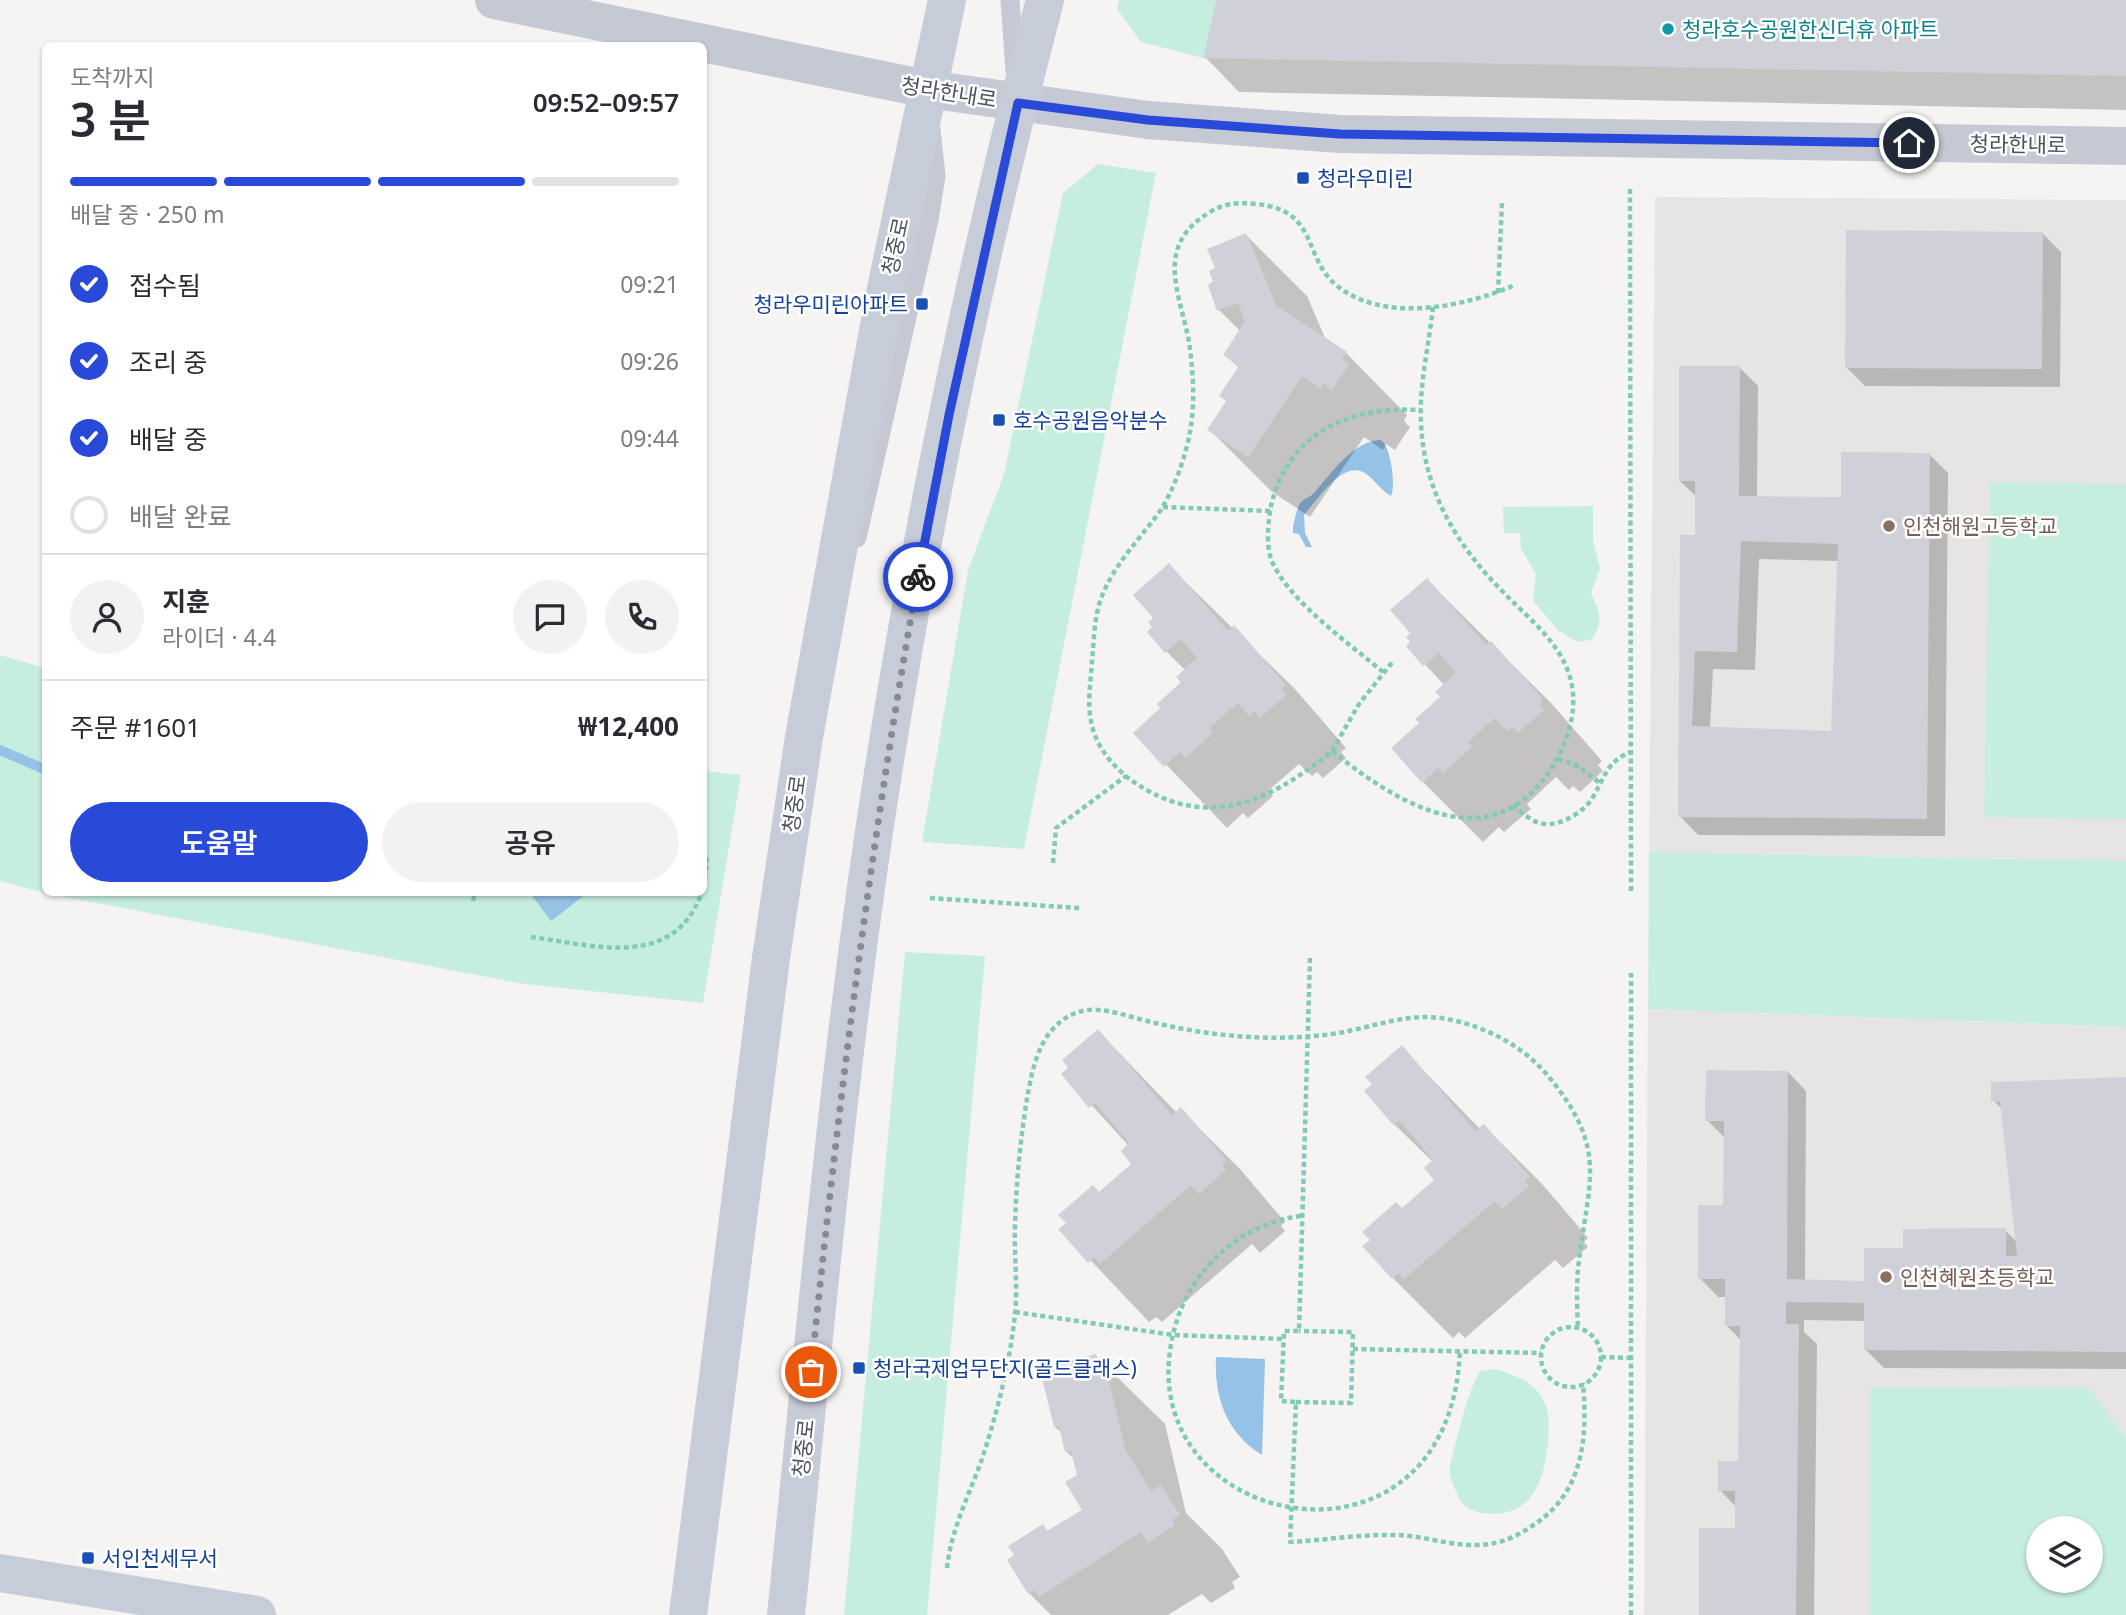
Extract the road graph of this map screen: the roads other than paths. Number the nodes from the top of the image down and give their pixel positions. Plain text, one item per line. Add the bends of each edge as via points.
1 (494, 0) edge
2 (947, 0) edge
3 (1010, 0) edge
4 (1045, 0) edge
5 (698, 42) edge
6 (707, 44) edge
7 (927, 89) junction
8 (1018, 103) junction
9 (2126, 146) edge
10 (0, 1573) edge
11 (257, 1615) edge
12 (688, 1615) edge
13 (786, 1615) edge

1 - 5 street, 청라한내로
2 - 7 main road, 청중로
3 - 8 lane
4 - 8 main road, 청중로
6 - 7 street, 청라한내로
7 - 8 street, 청라한내로
7 - 12 main road, 청중로 via 848,484 804,737 771,958
8 - 9 street, 청라한내로 via 1148,120 1340,134
8 - 13 main road, 청중로 via 949,415 883,774 827,1212
10 - 11 main road

